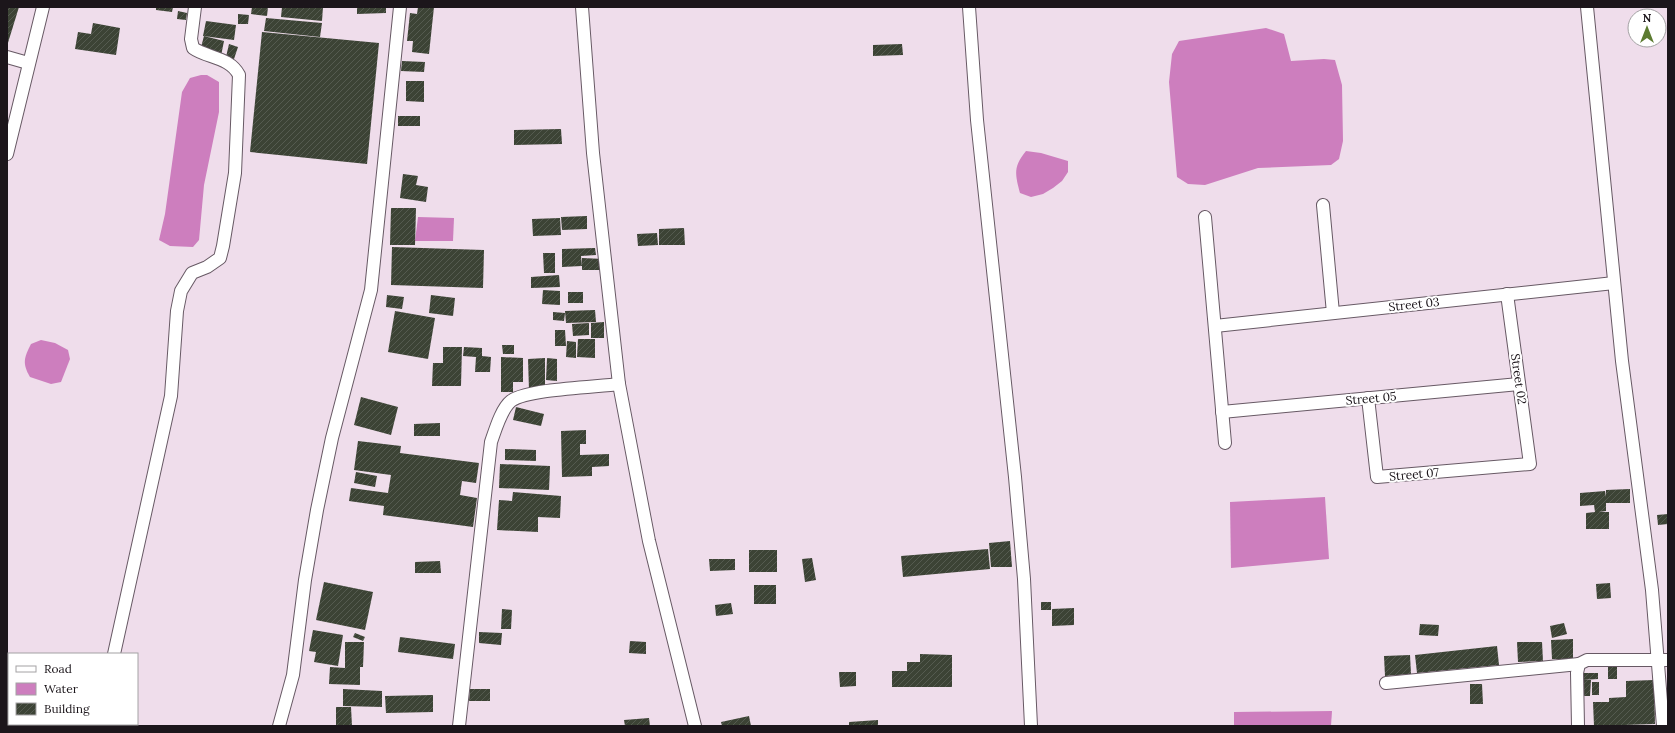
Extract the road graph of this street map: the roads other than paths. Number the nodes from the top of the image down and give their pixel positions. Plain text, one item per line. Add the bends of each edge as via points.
1 (43, 7) edge
2 (195, 7) edge
3 (400, 7) edge
4 (582, 7) edge
5 (969, 7) edge
6 (1587, 7) edge
7 (7, 57) edge
8 (28, 63) junction
9 (7, 154) edge
10 (1323, 205) dead end
11 (1205, 217) dead end
12 (1614, 283) junction
13 (1507, 294) junction
14 (1333, 313) junction
15 (1215, 326) junction
16 (619, 384) junction
17 (1519, 384) junction
18 (1368, 398) junction
19 (1222, 412) junction
20 (1225, 443) dead end
21 (1530, 464) joint
22 (114, 653) edge
23 (1662, 660) edge
24 (1579, 664) junction
25 (1386, 683) dead end
26 (279, 726) edge
27 (459, 726) edge
28 (695, 726) edge
29 (1031, 726) edge
30 (1578, 726) edge
31 (1663, 726) edge

1 - 8 street
2 - 22 street via 191,39 193,48 235,67 239,75 235,172 220,258 192,273 181,290 177,311 171,396
3 - 26 street via 371,290 332,438 305,580 293,675
4 - 16 street via 594,153
5 - 29 street via 977,120 1024,579
6 - 12 street
7 - 8 street
8 - 9 street
10 - 14 street
11 - 15 street
12 - 13 street, Street 03
12 - 23 street
13 - 14 street, Street 03
13 - 17 street, Street 02
14 - 15 street, Street 03
15 - 19 street
16 - 27 street via 528,393 510,402 500,417 491,442
16 - 28 street via 649,541
17 - 18 street, Street 05
17 - 21 street, Street 02
18 - 19 street, Street 05
18 - 21 street, Street 07 via 1377,477
19 - 20 street
23 - 24 street via 1587,660
23 - 31 street
24 - 25 street
24 - 30 street

